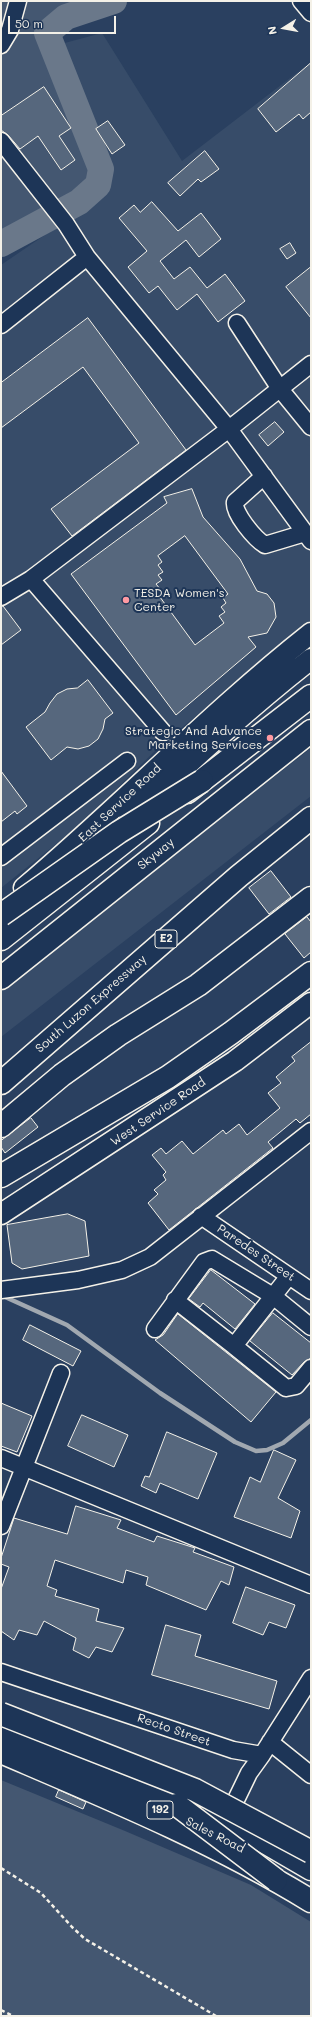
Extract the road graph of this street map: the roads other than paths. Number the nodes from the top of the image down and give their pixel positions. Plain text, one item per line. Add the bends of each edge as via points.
1 (18, 1) edge
2 (301, 1) edge
3 (311, 13) edge
4 (1, 45) edge
5 (1, 141) edge
6 (88, 257) junction
7 (237, 323) dead end
8 (1, 325) edge
9 (311, 364) edge
10 (280, 389) junction
11 (311, 427) edge
12 (229, 429) junction
13 (264, 476) junction
14 (308, 537) edge
15 (31, 579) junction
16 (1, 597) edge
17 (311, 633) edge
18 (311, 660) edge
19 (311, 696) edge
20 (311, 731) edge
21 (163, 732) dead end
22 (127, 761) dead end
23 (163, 775) junction
24 (202, 781) junction
25 (311, 818) edge
26 (1, 857) edge
27 (311, 898) edge
28 (1, 908) edge
29 (1, 915) edge
30 (1, 934) edge
31 (1, 939) edge
32 (311, 973) edge
33 (1, 978) edge
34 (311, 1003) edge
35 (23, 1063) junction
36 (1, 1076) edge
37 (1, 1083) edge
38 (1, 1126) edge
39 (311, 1130) edge
40 (10, 1171) edge
41 (1, 1185) edge
42 (1, 1214) edge
43 (201, 1216) junction
44 (289, 1276) junction
45 (1, 1290) edge
46 (311, 1291) edge
47 (273, 1296) junction
48 (175, 1300) junction
49 (311, 1327) edge
50 (155, 1329) dead end
51 (234, 1346) junction
52 (311, 1368) edge
53 (61, 1373) dead end
54 (1, 1458) edge
55 (25, 1468) junction
56 (1, 1526) edge
57 (311, 1585) edge
58 (1, 1672) edge
59 (311, 1678) edge
60 (1, 1715) edge
61 (1, 1723) edge
62 (1, 1735) edge
63 (1, 1744) edge
64 (266, 1749) junction
65 (1, 1752) edge
66 (309, 1769) edge
67 (233, 1806) junction
68 (311, 1852) edge
69 (311, 1868) edge
70 (276, 1880) junction
71 (311, 1892) edge
72 (311, 1901) edge

1 - 4 street via 10,30
2 - 3 street
5 - 6 street via 66,224
6 - 8 street
6 - 12 street
7 - 10 street
9 - 10 street
10 - 11 street
10 - 12 street
12 - 13 street
12 - 15 street
13 - 14 street
13 - 14 street via 235,502 237,512 259,542 265,545
15 - 16 street
15 - 21 street
17 - 23 main road, East Service Road via 275,662
18 - 23 main road, East Service Road
19 - 24 highway
20 - 33 highway, Skyway
22 - 26 street
23 - 28 main road, East Service Road via 77,843
23 - 30 main road, East Service Road via 92,855
24 - 29 highway, bridge via 119,832
24 - 31 highway, bridge
25 - 35 highway, South Luzon Expressway / E2 via 239,876
27 - 38 highway via 198,985 118,1035 62,1075
32 - 40 highway via 168,1077
34 - 42 main road, West Service Road via 235,1061
35 - 36 highway
35 - 37 highway, South Luzon Expressway / E2
39 - 43 street
40 - 41 highway
43 - 44 street, Paredes Street
43 - 45 street via 150,1257 122,1270 78,1280
44 - 46 street, Paredes Street
44 - 47 street
47 - 48 street via 212,1259 204,1262
47 - 49 street
47 - 51 street
48 - 50 street
48 - 51 street
51 - 52 street via 286,1388 296,1386
53 - 55 street
54 - 55 street
55 - 56 street
55 - 57 street
58 - 64 street, Recto Street via 233,1750
59 - 64 street
60 - 67 main road, 192
60 - 68 highway, bridge via 195,1790
61 - 69 highway via 190,1798
62 - 70 highway, bridge via 177,1805
63 - 71 main road, Sales Road / 192 via 178,1817 250,1853
64 - 66 street
64 - 67 street via 249,1773
65 - 70 highway, bridge via 156,1820
67 - 68 main road, 192 via 266,1823
70 - 72 highway

